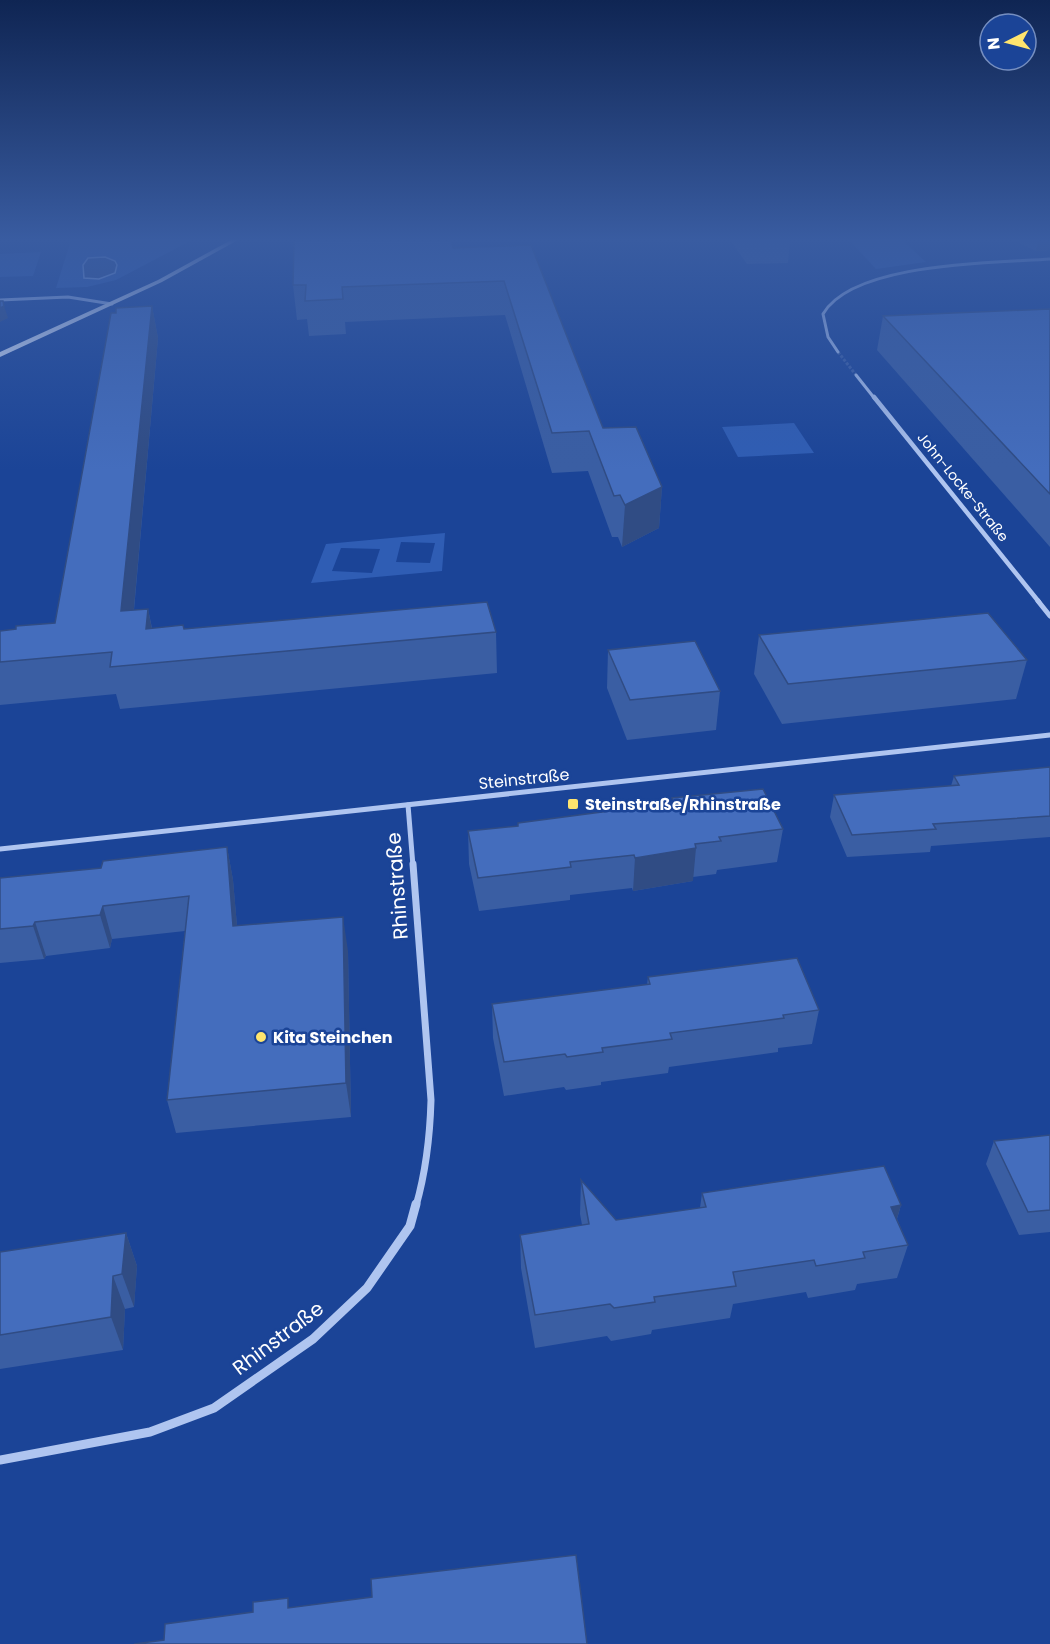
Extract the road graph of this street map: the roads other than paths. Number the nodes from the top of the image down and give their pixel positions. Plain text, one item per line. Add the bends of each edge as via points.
1 (84, 317) edge
2 (824, 317) edge
3 (838, 352) tunnel mouth
4 (0, 355) edge
5 (856, 375) tunnel mouth
6 (1050, 616) edge
7 (1050, 735) edge
8 (408, 805) junction
9 (0, 849) edge
10 (0, 1460) edge

1 - 4 street
2 - 3 street via 828,337
5 - 6 street, John-Locke-Straße
7 - 8 street, Steinstraße
8 - 9 street, Steinstraße
8 - 10 street, Rhinstraße via 431,1100 423,1182 410,1226 367,1288 313,1339 214,1408 150,1432

